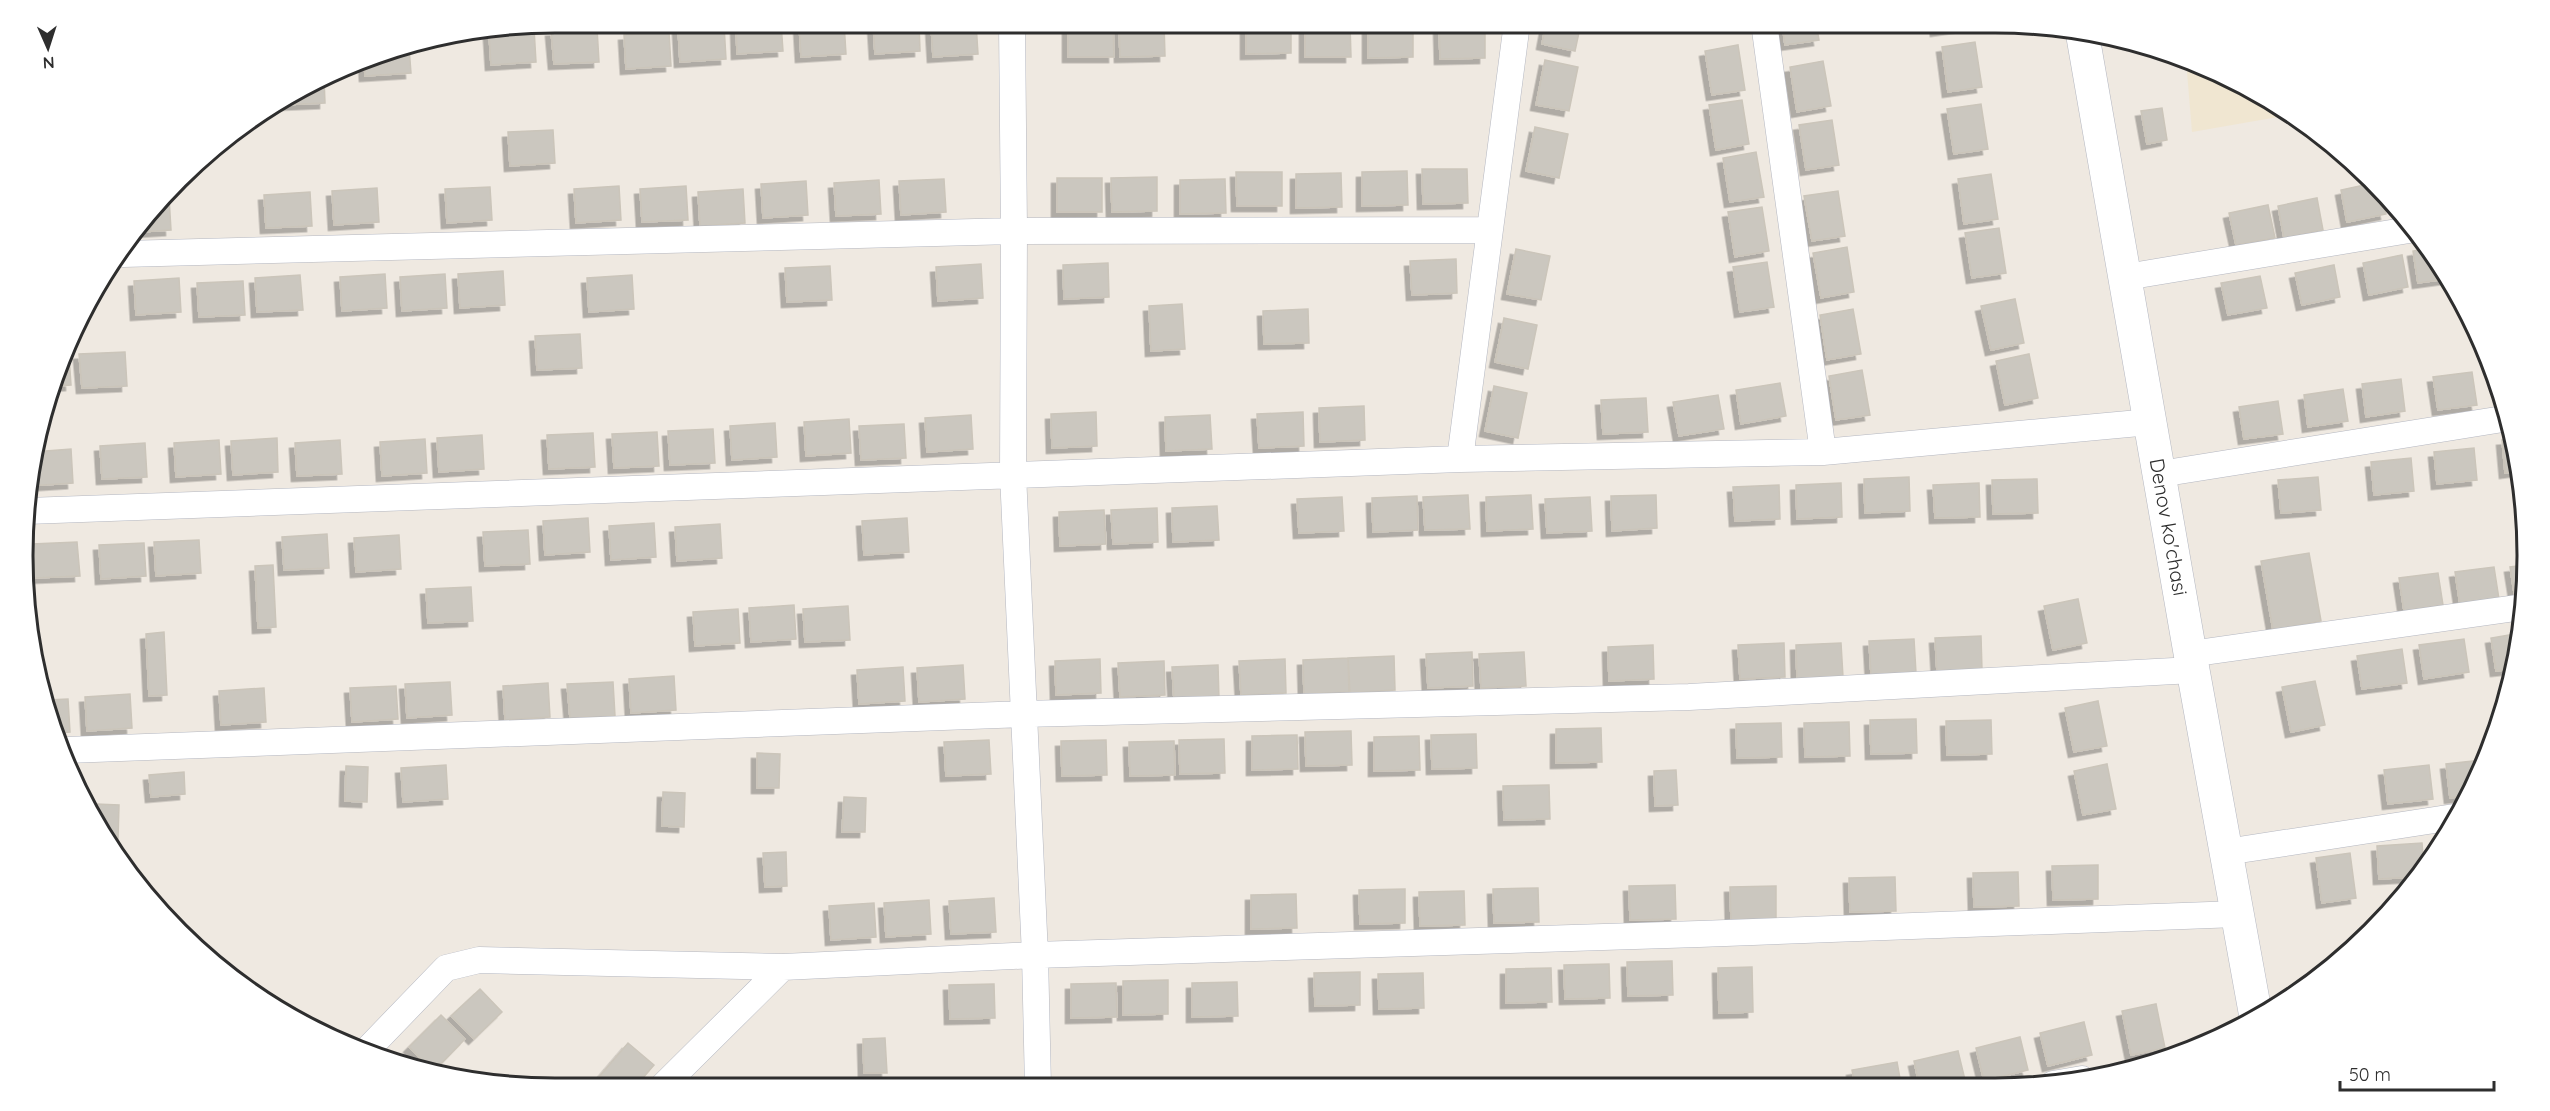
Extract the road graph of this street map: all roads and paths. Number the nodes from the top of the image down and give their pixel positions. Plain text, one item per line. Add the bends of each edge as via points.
1 (1012, 33) edge
2 (1515, 33) edge
3 (1766, 33) edge
4 (2084, 41) edge
5 (1488, 230) junction
6 (1014, 231) junction
7 (2404, 231) edge
8 (129, 254) edge
9 (2126, 277) junction
10 (2499, 419) edge
11 (2150, 422) junction
12 (1823, 452) junction
13 (1460, 459) junction
14 (1013, 474) junction
15 (2160, 474) junction
16 (35, 511) edge
17 (2514, 608) edge
18 (2191, 662) junction
19 (1023, 714) junction
20 (71, 750) edge
21 (2446, 819) edge
22 (2226, 852) junction
23 (2238, 914) junction
24 (1035, 955) junction
25 (783, 967) junction
26 (2255, 1009) edge
27 (373, 1044) edge
28 (671, 1078) edge
29 (1038, 1078) edge

1 - 6 street
2 - 5 street
3 - 12 street
4 - 9 street, Denov ko'chasi
5 - 6 street
5 - 13 street
6 - 8 street
6 - 14 street
7 - 9 street
9 - 11 street, Denov ko'chasi
10 - 15 street
11 - 12 street
11 - 15 street, Denov ko'chasi
12 - 13 street
13 - 14 street
14 - 16 street
14 - 19 street
15 - 18 street, Denov ko'chasi
17 - 18 street
18 - 19 street via 1689,697
18 - 22 street, Denov ko'chasi
19 - 20 street
19 - 24 street
21 - 22 street
22 - 23 street, Denov ko'chasi
23 - 24 street
23 - 26 street, Denov ko'chasi
24 - 25 street
24 - 29 street
25 - 27 street via 479,960 447,968
25 - 28 street

